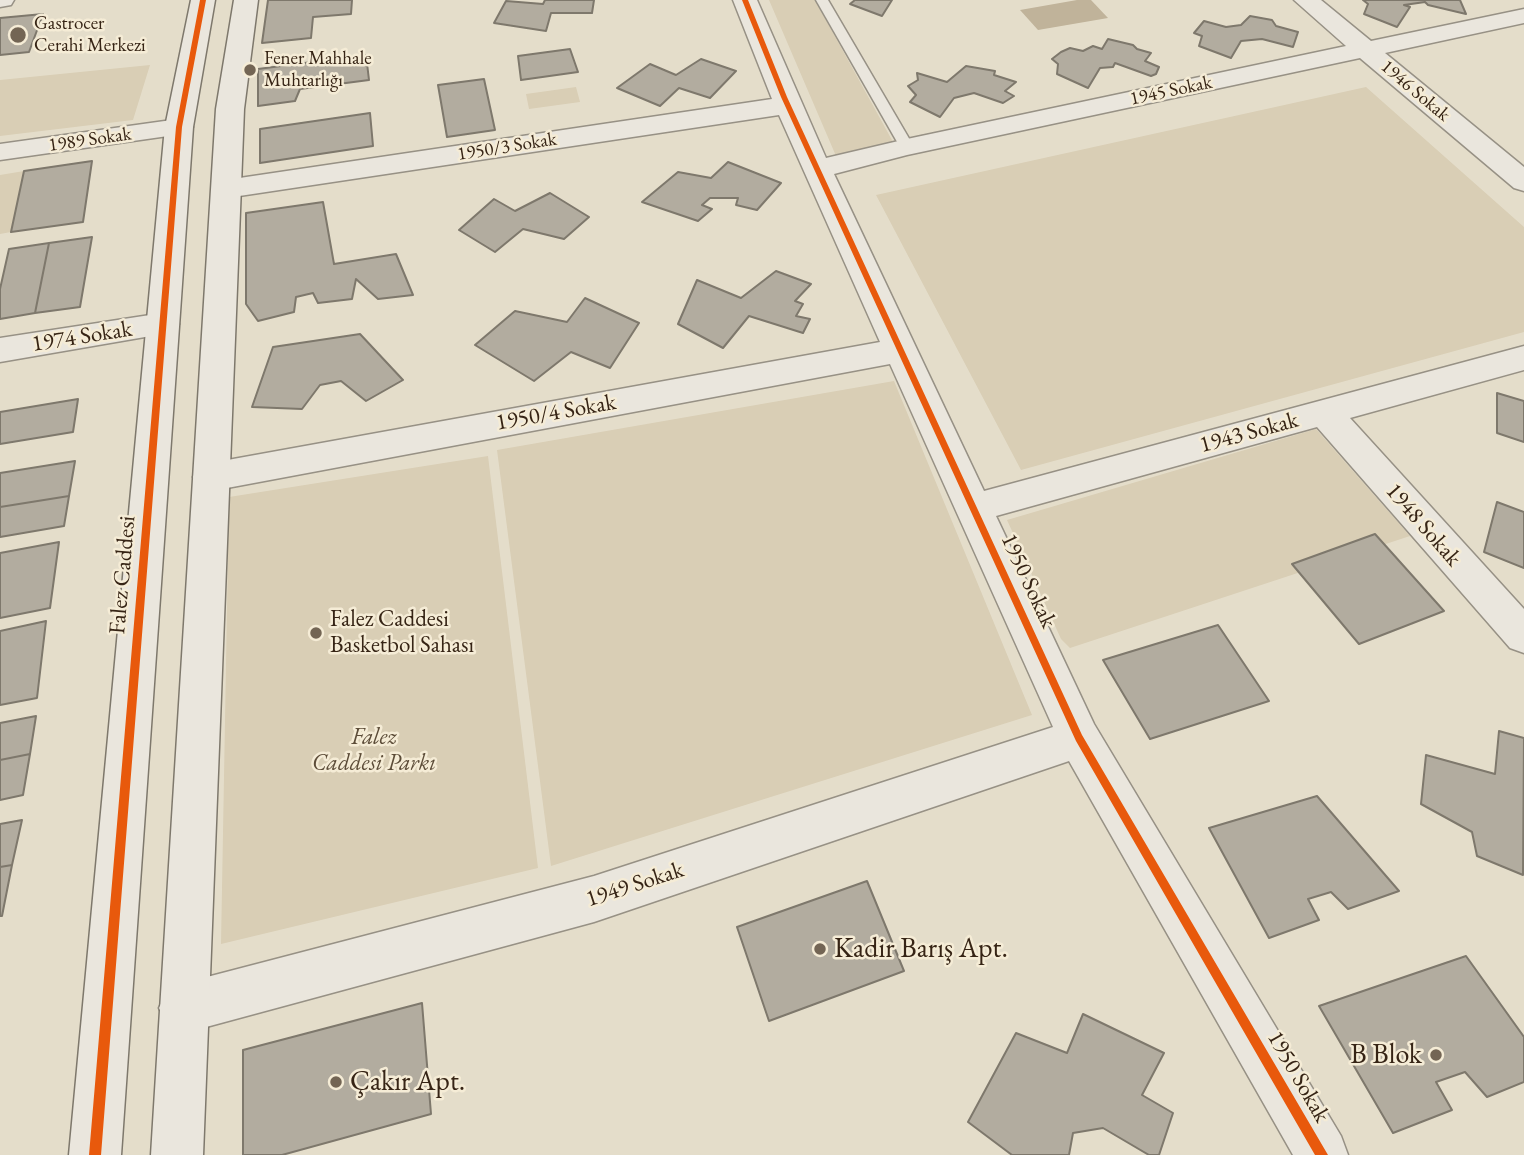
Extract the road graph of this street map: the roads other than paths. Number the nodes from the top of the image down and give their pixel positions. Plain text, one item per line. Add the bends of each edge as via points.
1 (203, 0) edge
2 (246, 0) edge
3 (745, 0) edge
4 (822, 0) edge
5 (1306, 0) edge
6 (1524, 16) edge
7 (1364, 49) junction
8 (789, 105) junction
9 (179, 128) junction
10 (906, 147) junction
11 (0, 152) edge
12 (818, 169) junction
13 (1524, 181) edge
14 (226, 189) junction
15 (219, 315) junction
16 (163, 324) junction
17 (0, 350) edge
18 (901, 350) junction
19 (1524, 358) edge
20 (1324, 412) junction
21 (211, 477) junction
22 (974, 508) junction
23 (1524, 636) edge
24 (1079, 738) junction
25 (184, 1008) junction
26 (95, 1155) edge
27 (177, 1155) edge
28 (1322, 1155) edge

1 - 9 street, Falez Caddesi
2 - 14 street via 230,109
3 - 8 street, 1950 Sokak
4 - 10 lane
5 - 7 street, 1946 Sokak
6 - 7 street, 1945 Sokak
7 - 10 street, 1945 Sokak
7 - 13 street, 1946 Sokak
8 - 12 street, 1950 Sokak
8 - 14 street, 1950/3 Sokak
9 - 11 street, 1989 Sokak
9 - 16 street, Falez Caddesi
10 - 12 street, 1945 Sokak
12 - 18 street, 1950 Sokak
14 - 15 street
15 - 16 street, 1974 Sokak
15 - 21 street
16 - 17 street, 1974 Sokak
16 - 26 street, Falez Caddesi
18 - 21 street, 1950/4 Sokak
18 - 22 street, 1950 Sokak
19 - 20 street, 1943 Sokak
20 - 22 street, 1943 Sokak
20 - 23 street, 1948 Sokak
21 - 25 street
22 - 24 street, 1950 Sokak
24 - 25 street, 1949 Sokak via 594,899
24 - 28 street, 1950 Sokak
25 - 27 street

